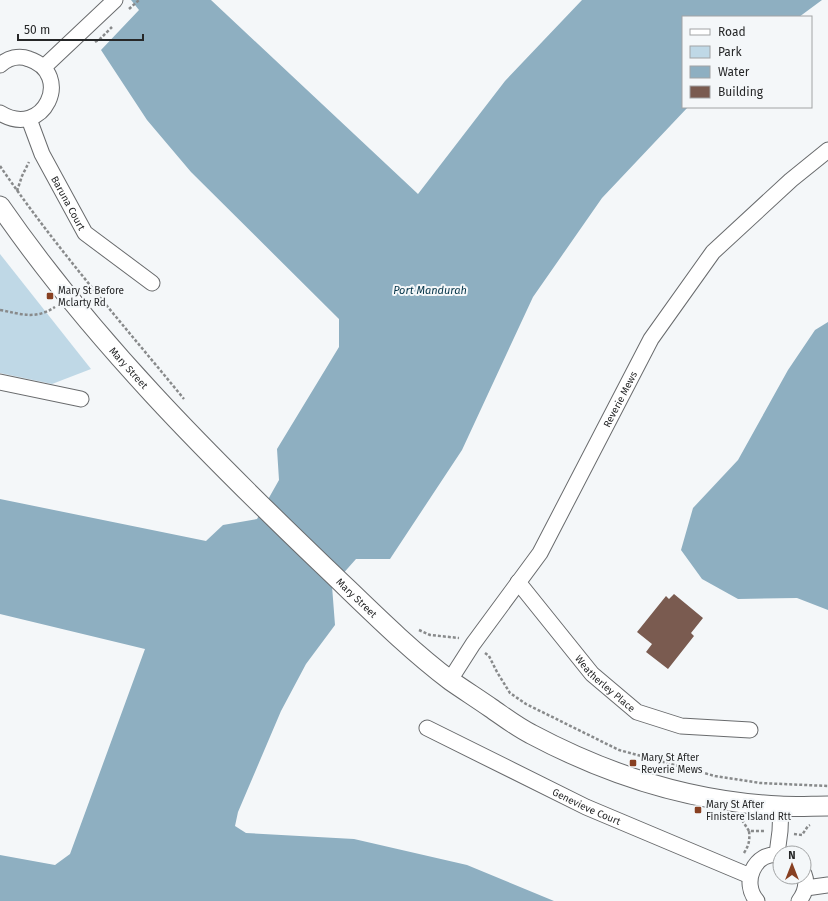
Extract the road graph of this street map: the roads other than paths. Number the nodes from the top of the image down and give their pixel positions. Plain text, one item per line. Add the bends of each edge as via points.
1 (114, 0) edge
2 (0, 64) edge
3 (44, 67) junction
4 (0, 113) edge
5 (29, 119) junction
6 (828, 150) edge
7 (0, 206) edge
8 (152, 283) dead end
9 (0, 382) edge
10 (82, 399) dead end
11 (518, 582) junction
12 (450, 680) junction
13 (427, 728) dead end
14 (750, 730) dead end
15 (781, 806) junction
16 (828, 806) edge
17 (779, 845) edge
18 (772, 856) edge
19 (750, 876) junction
20 (812, 882) edge
21 (804, 885) edge
22 (828, 885) edge
23 (757, 901) edge
24 (799, 901) edge

1 - 3 street
2 - 3 street via 6,60 23,57 37,61
3 - 5 street via 52,88 49,101 42,111
4 - 5 street via 15,120
5 - 8 street, Baruna Court via 42,154 84,233
6 - 11 street, Reverie Mews via 791,180 713,252 651,339 540,553
7 - 12 street, Mary Street via 69,298 137,377 251,496 408,645
9 - 10 street
11 - 12 street, Reverie Mews
11 - 14 street, Weatherley Place via 592,674 637,712 681,726
12 - 15 street, Mary Street via 528,733 613,772 689,794
13 - 19 street, Genevieve Court via 586,808
15 - 16 street, Mary Street
15 - 17 street
18 - 19 street via 761,860
19 - 23 street via 749,887
20 - 22 street
21 - 24 street via 803,896

